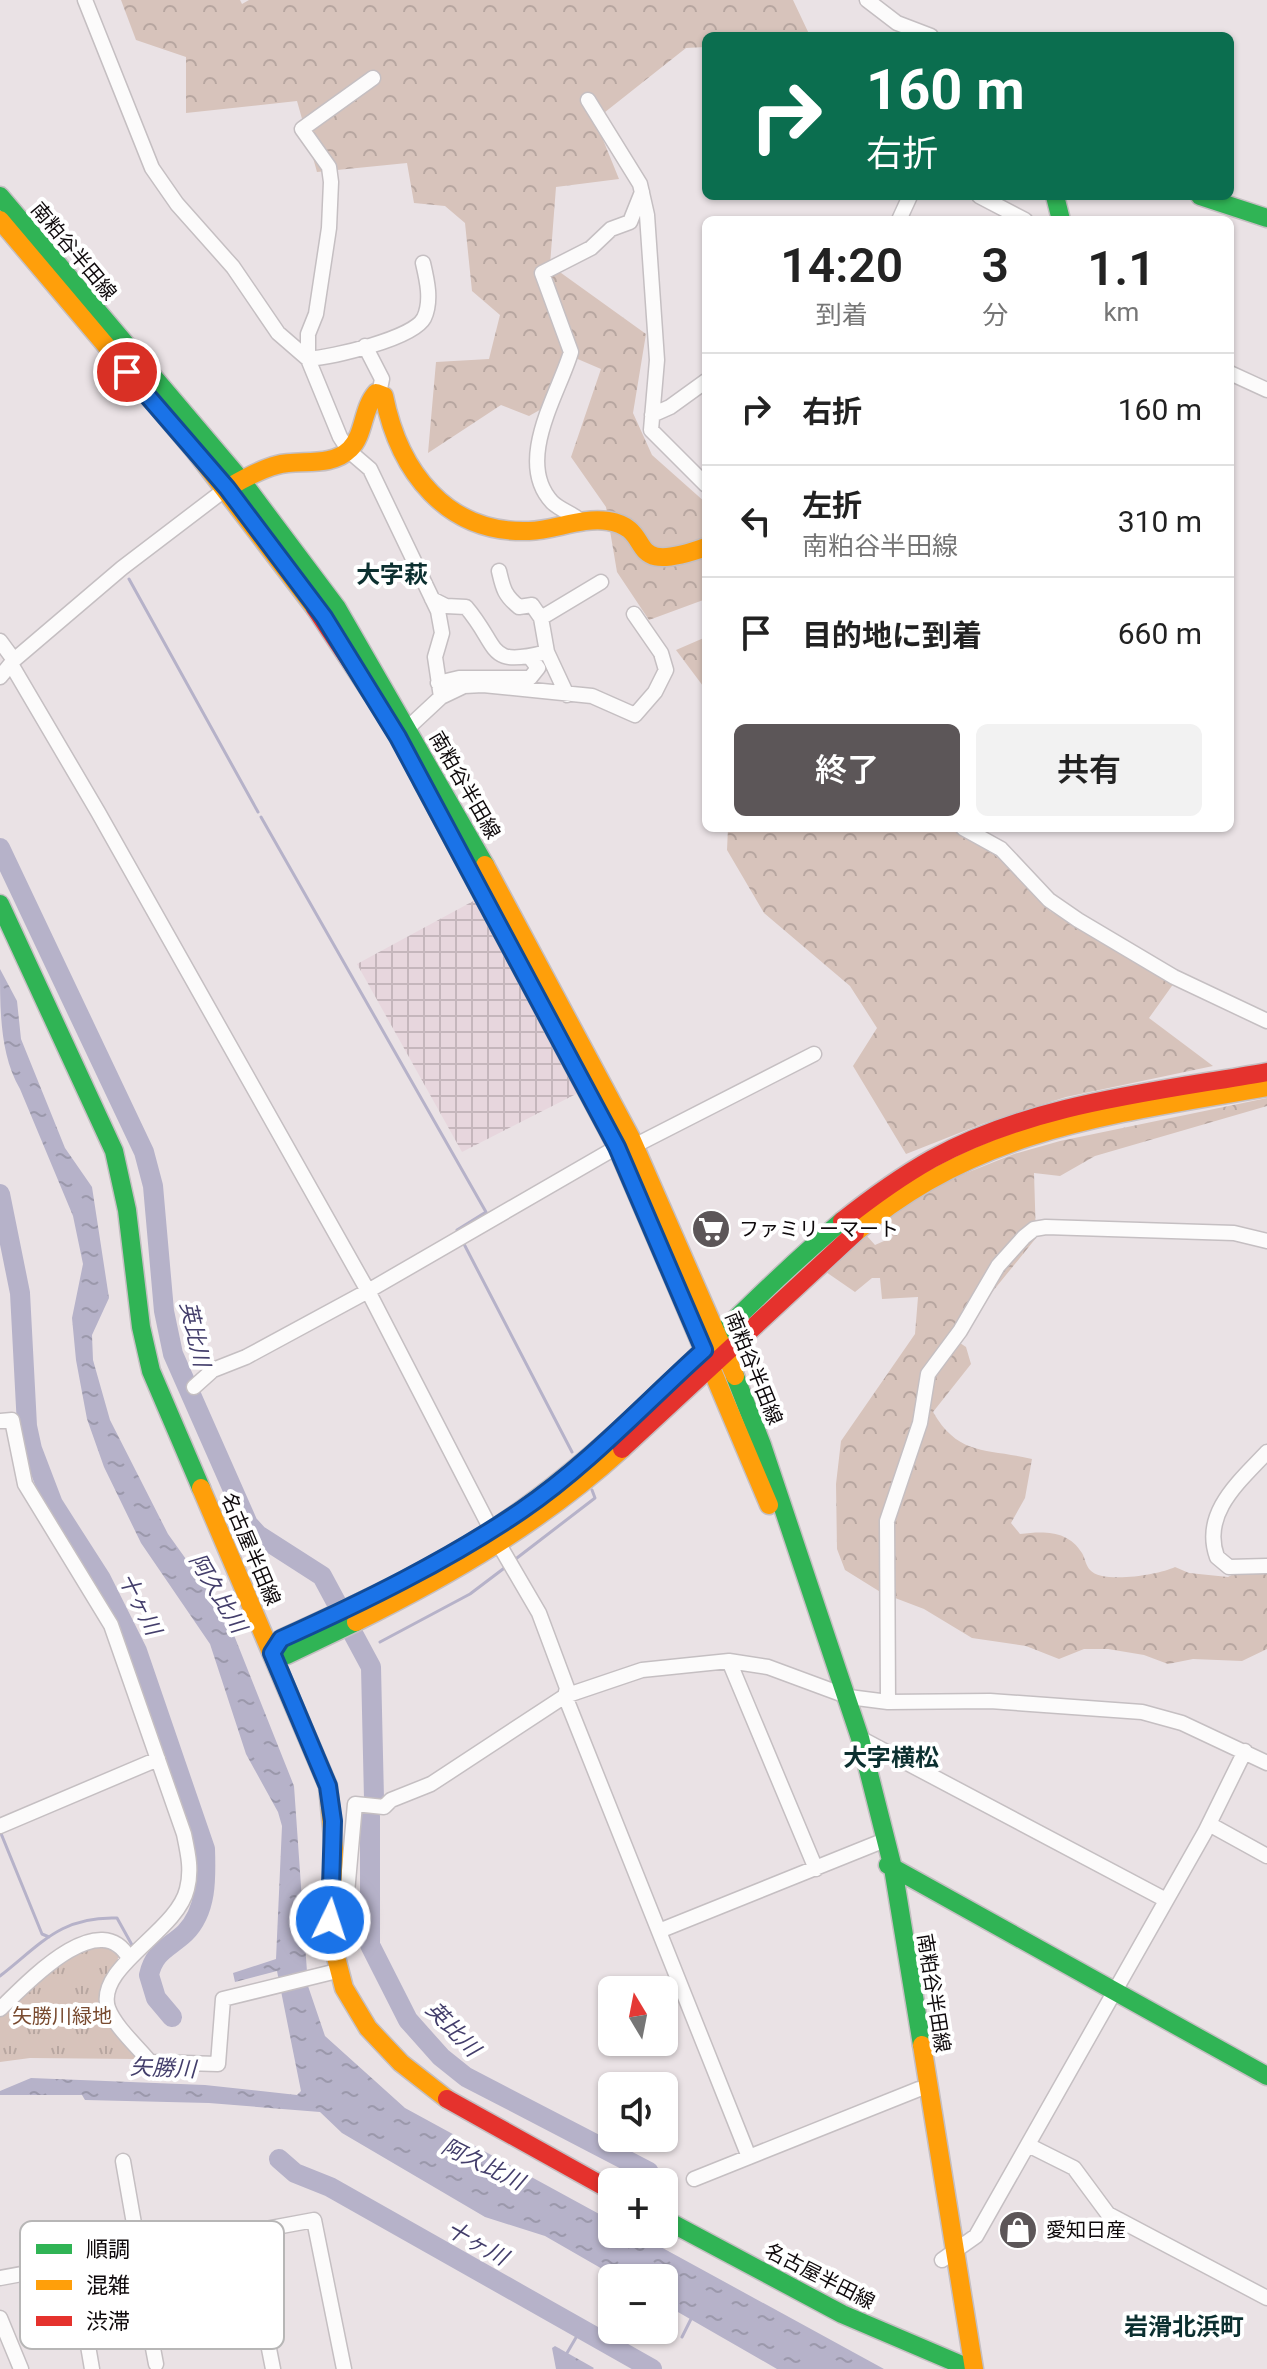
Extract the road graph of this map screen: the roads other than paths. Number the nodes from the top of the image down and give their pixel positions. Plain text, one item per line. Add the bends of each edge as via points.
1 (85, 0) edge
2 (867, 0) edge
3 (921, 32) edge
4 (373, 78) dead end
5 (588, 100) dead end
6 (642, 192) junction
7 (0, 196) edge
8 (987, 200) edge
9 (1212, 200) edge
10 (1017, 216) edge
11 (1267, 218) edge
12 (0, 220) edge
13 (423, 263) dead end
14 (365, 346) junction
15 (308, 359) junction
16 (1234, 375) edge
17 (702, 384) edge
18 (1267, 390) edge
19 (379, 394) junction
20 (652, 415) junction
21 (349, 451) junction
22 (702, 481) edge
23 (234, 484) junction
24 (583, 524) junction
25 (702, 549) edge
26 (499, 571) dead end
27 (601, 582) dead end
28 (431, 599) junction
29 (634, 614) dead end
30 (541, 618) junction
31 (0, 641) edge
32 (547, 652) junction
33 (529, 656) junction
34 (12, 662) junction
35 (0, 677) edge
36 (439, 690) junction
37 (567, 695) junction
38 (402, 732) junction
39 (970, 832) edge
40 (0, 904) edge
41 (1267, 1021) edge
42 (814, 1054) dead end
43 (1267, 1072) edge
44 (1267, 1087) edge
45 (626, 1146) junction
46 (1267, 1241) edge
47 (368, 1291) junction
48 (718, 1335) junction
49 (714, 1356) junction
50 (194, 1387) dead end
51 (0, 1421) edge
52 (1267, 1452) edge
53 (498, 1542) junction
54 (1267, 1566) edge
55 (272, 1653) junction
56 (729, 1661) junction
57 (845, 1694) junction
58 (565, 1696) junction
59 (888, 1702) junction
60 (860, 1738) junction
61 (1245, 1751) junction
62 (158, 1759) junction
63 (1267, 1763) edge
64 (1209, 1824) junction
65 (0, 1826) edge
66 (880, 1842) junction
67 (1267, 1856) edge
68 (889, 1865) junction
69 (816, 1869) junction
70 (1166, 1900) junction
71 (659, 1931) junction
72 (330, 1942) junction
73 (129, 1958) junction
74 (328, 1973) junction
75 (1115, 1991) junction
76 (0, 2009) edge
77 (1267, 2076) edge
78 (919, 2089) junction
79 (1028, 2145) junction
80 (749, 2157) junction
81 (123, 2161) dead end
82 (694, 2179) dead end
83 (598, 2183) edge
84 (132, 2221) edge
85 (284, 2225) edge
86 (678, 2226) edge
87 (948, 2256) junction
88 (20, 2274) edge
89 (0, 2278) edge
90 (1267, 2298) edge
91 (0, 2318) edge
92 (89, 2349) edge
93 (153, 2349) edge
94 (269, 2349) edge
95 (156, 2364) dead end
96 (966, 2368) edge
97 (21, 2369) edge
98 (92, 2369) edge
99 (273, 2369) edge
100 (344, 2369) edge

1 - 15 street via 152,168 233,267 278,333
2 - 3 street via 897,23
4 - 15 street via 302,129 329,167 331,182
5 - 6 street
6 - 20 street via 657,360
6 - 24 street via 630,222 542,273 571,352 540,427 540,472 551,500
7 - 23 main road, 南粕谷半田線
8 - 10 street
9 - 11 main road
12 - 23 main road, 南粕谷半田線
13 - 14 street via 428,295 422,322
14 - 15 street
14 - 19 street via 382,379
15 - 21 street
16 - 18 street
17 - 20 street
19 - 21 main road via 369,400
19 - 24 main road via 384,396 390,436 446,511 506,530
20 - 22 street via 651,430
21 - 23 main road via 318,462 279,465
21 - 28 street via 370,469
23 - 34 street via 122,568
23 - 38 main road, 南粕谷半田線
24 - 25 main road via 618,524 648,555 662,561
26 - 30 street via 501,588 510,600 519,607 532,605
27 - 30 street
28 - 33 street via 466,607 507,659
28 - 36 street via 442,623 435,657
29 - 37 street via 666,663 655,692 635,715 600,697
30 - 32 street
31 - 34 street
32 - 33 street
32 - 37 street
33 - 36 street via 538,668 530,678 459,678
34 - 35 street
34 - 47 street
36 - 37 street via 471,685
36 - 38 street
38 - 45 main road, 南粕谷半田線
39 - 41 street via 1001,849 1049,900 1078,920 1174,977
40 - 55 main road, 名古屋半田線 via 114,1151 151,1371
42 - 45 street
43 - 48 main road via 1032,1118 935,1157 830,1230
44 - 49 main road via 1054,1128 949,1167 859,1228
45 - 47 street
45 - 48 main road, 南粕谷半田線
45 - 49 main road, 南粕谷半田線
46 - 59 street via 1234,1233 1046,1227 1024,1237 998,1266 928,1374 920,1423 887,1521
47 - 50 street via 213,1370
47 - 53 street
48 - 49 main road
49 - 53 main road via 606,1464
49 - 57 main road, 南粕谷半田線
51 - 62 street via 12,1420 25,1484 111,1625
52 - 54 street via 1223,1500 1213,1540 1217,1557 1229,1567
53 - 55 main road via 334,1624 287,1655
53 - 58 street via 539,1613 567,1688
55 - 72 main road, 名古屋半田線 via 328,1786 333,1821
56 - 57 street via 768,1667
56 - 58 street via 642,1670
56 - 69 street
57 - 59 street
57 - 60 main road, 南粕谷半田線
57 - 66 main road, 南粕谷半田線
58 - 71 street
58 - 72 street via 431,1784 384,1807 355,1804 343,1937
59 - 61 street via 990,1701 1120,1709 1182,1723
60 - 68 main road, 南粕谷半田線
60 - 70 street
61 - 63 street
61 - 64 street
62 - 65 street
62 - 73 street via 184,1834 190,1866 187,1892 175,1915
64 - 67 street
64 - 70 street
66 - 68 main road, 南粕谷半田線
66 - 69 street
68 - 75 main road
68 - 78 main road, 南粕谷半田線
68 - 87 main road, 南粕谷半田線
69 - 71 street
70 - 75 street
71 - 80 street
72 - 74 main road, 名古屋半田線
73 - 74 street via 112,1980 107,2006 150,2062 218,2064 223,1999
73 - 76 street via 108,1941 92,1940 63,1953
74 - 83 main road, 名古屋半田線 via 403,2066 436,2092
75 - 77 main road
75 - 79 street
78 - 80 street
78 - 87 main road, 南粕谷半田線
79 - 87 street via 976,2236
79 - 90 street via 1074,2168 1108,2214
80 - 82 street
81 - 84 street
85 - 100 street via 314,2220
86 - 96 main road, 名古屋半田線 via 842,2314
87 - 96 main road, 南粕谷半田線
88 - 89 street
91 - 97 street
92 - 98 street
93 - 95 street
94 - 99 street

